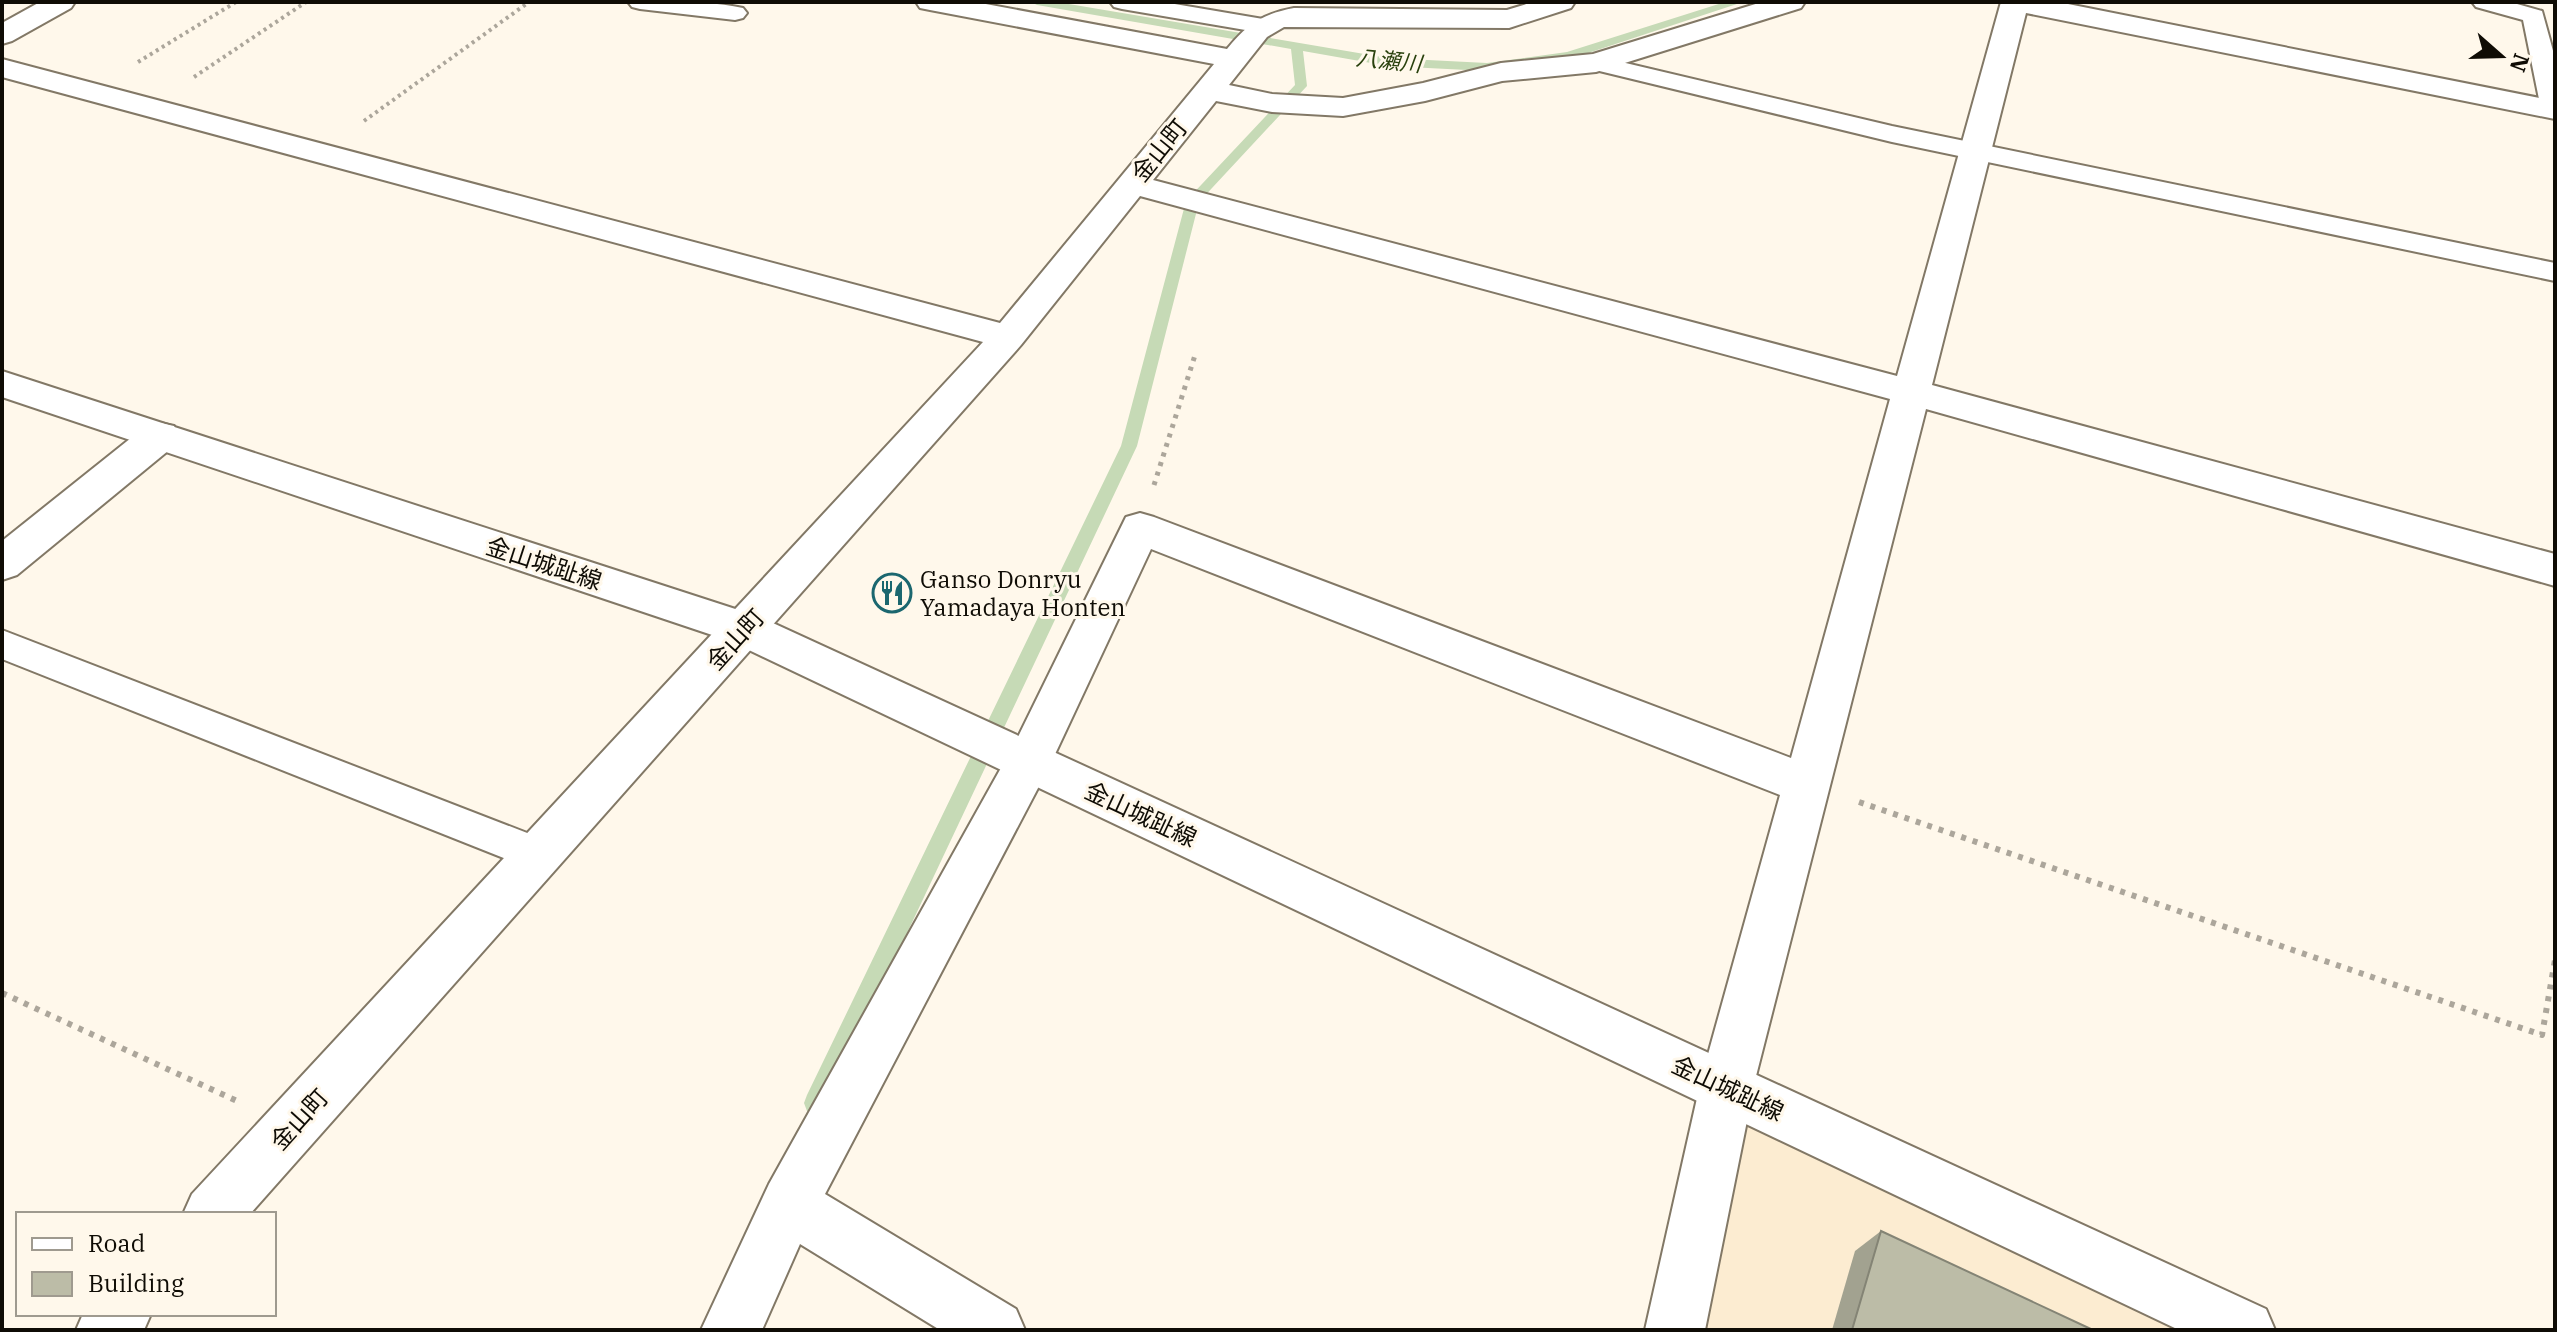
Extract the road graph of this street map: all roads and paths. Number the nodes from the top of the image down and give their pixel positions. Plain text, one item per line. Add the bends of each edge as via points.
1 (61, 2) edge
2 (236, 2) edge
3 (306, 2) edge
4 (529, 2) edge
5 (640, 2) edge
6 (930, 2) edge
7 (1122, 2) edge
8 (1561, 2) edge
9 (1791, 2) edge
10 (2015, 2) edge
11 (2484, 2) edge
12 (1293, 9) edge
13 (735, 13) dead end
14 (2, 35) edge
15 (1240, 51) junction
16 (1596, 63) junction
17 (2, 68) edge
18 (90, 92) junction
19 (148, 107) junction
20 (2554, 109) edge
21 (1974, 151) junction
22 (319, 153) junction
23 (1131, 184) junction
24 (2555, 272) edge
25 (1008, 337) junction
26 (1196, 352) dead end
27 (2, 384) edge
28 (1911, 392) junction
29 (160, 436) junction
30 (1140, 528) junction
31 (2, 564) edge
32 (2555, 570) edge
33 (745, 629) junction
34 (2, 644) edge
35 (1029, 762) junction
36 (1805, 784) junction
37 (539, 855) junction
38 (2555, 960) edge
39 (2, 993) edge
40 (1727, 1088) junction
41 (292, 1127) junction
42 (789, 1204) junction
43 (214, 1212) edge
44 (731, 1330) edge
45 (995, 1330) edge
46 (1675, 1330) edge
47 (2245, 1330) edge

1 - 14 street
2 - 18 path
3 - 19 path
4 - 22 path
5 - 13 lane
6 - 15 street
7 - 15 lane
8 - 12 street via 1509,19
9 - 16 street
10 - 20 street
10 - 21 street
11 - 20 lane via 2534,16
12 - 15 street
15 - 16 street via 1286,104 1343,107 1501,72
15 - 23 street, 金山町
16 - 21 lane
17 - 18 street
18 - 19 street
19 - 22 street
21 - 24 lane
21 - 28 street
22 - 25 street
23 - 25 street, 金山町
23 - 28 street
25 - 33 street, 金山町
26 - 30 path
27 - 29 street, 金山城趾線
28 - 32 street
28 - 36 street
29 - 31 street
29 - 33 street, 金山城趾線
30 - 35 street
30 - 36 street
33 - 35 street, 金山城趾線
33 - 37 street, 金山町
34 - 37 lane
35 - 40 street, 金山城趾線
35 - 42 street
36 - 38 path via 2542,1035
36 - 40 street
37 - 41 street, 金山町
39 - 41 path
40 - 46 street
40 - 47 street, 金山城趾線
41 - 43 street, 金山町
42 - 44 street
42 - 45 street

